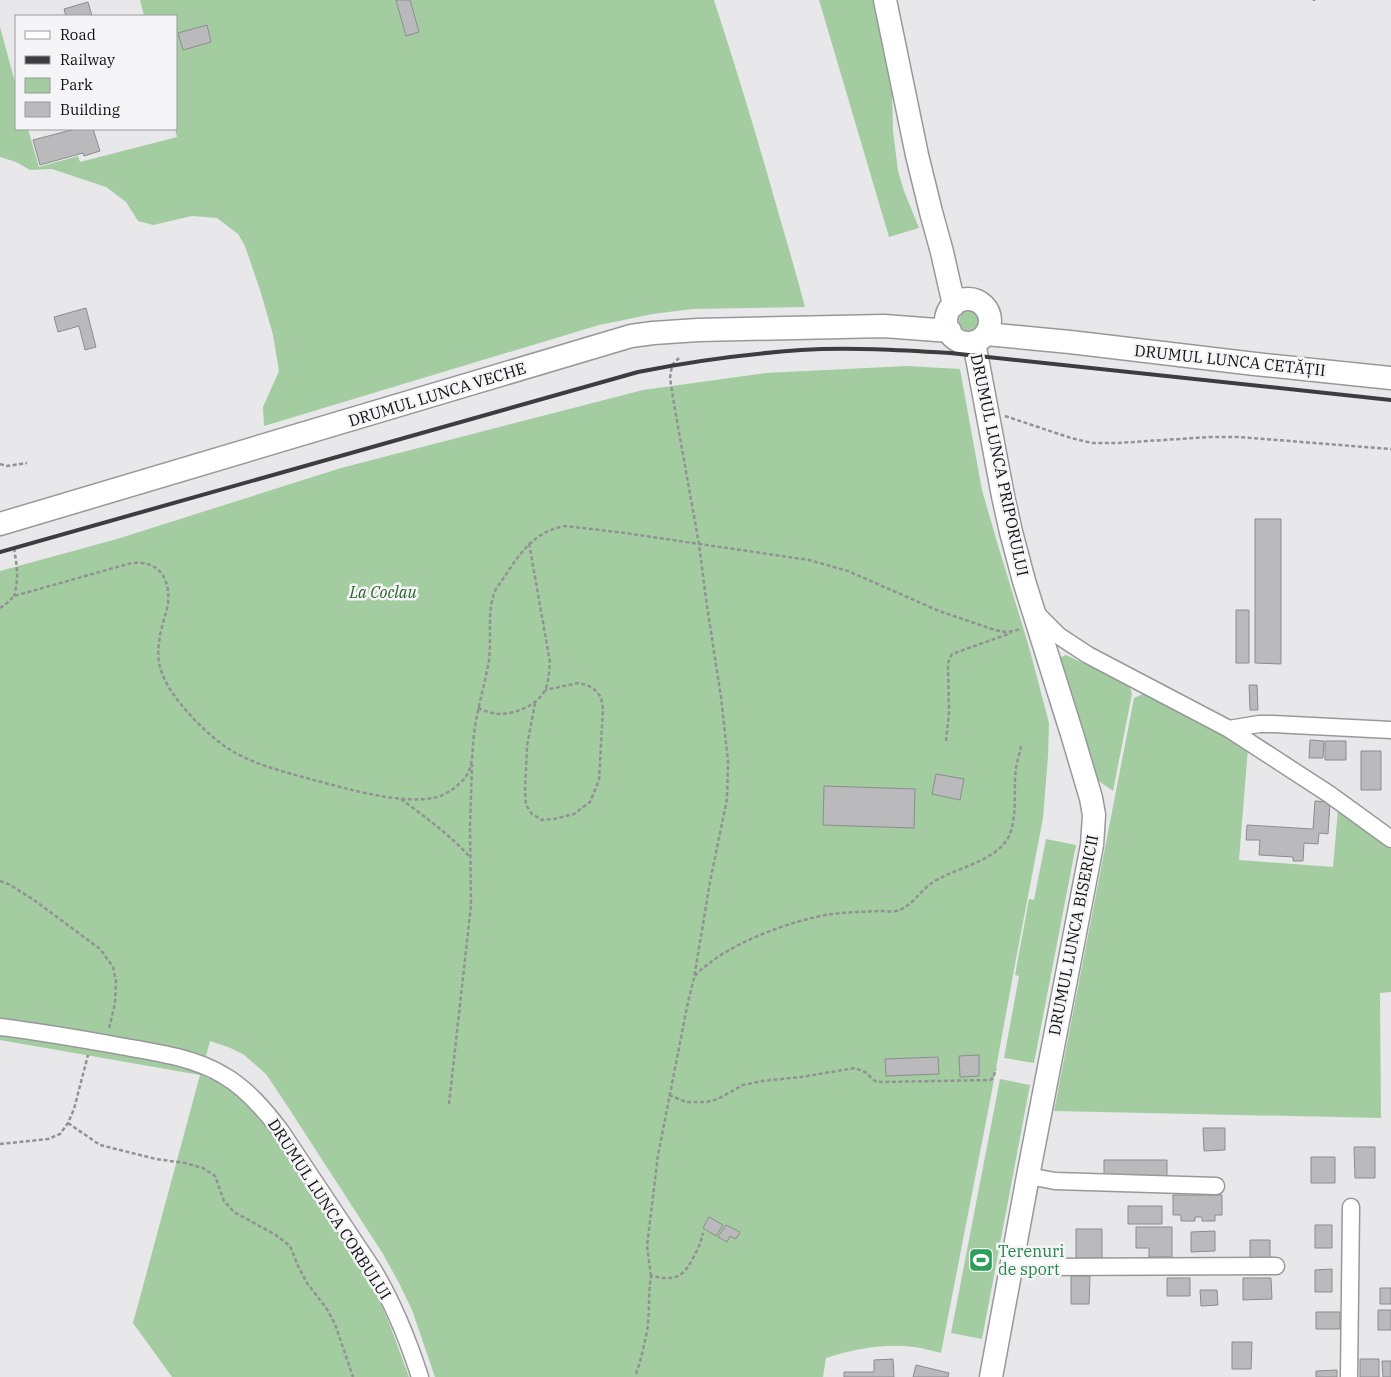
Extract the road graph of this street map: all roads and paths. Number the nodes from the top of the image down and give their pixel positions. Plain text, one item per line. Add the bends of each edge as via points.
1 (884, 0) edge
2 (956, 313) junction
3 (983, 331) junction
4 (679, 358) dead end
5 (1391, 378) edge
6 (987, 411) junction
7 (1391, 449) edge
8 (27, 463) dead end
9 (0, 464) edge
10 (0, 524) edge
11 (529, 543) junction
12 (699, 544) junction
13 (14, 548) dead end
14 (14, 596) junction
15 (0, 608) edge
16 (1034, 610) junction
17 (1014, 631) junction
18 (545, 690) junction
19 (535, 703) junction
20 (478, 708) junction
21 (1229, 729) junction
22 (1391, 730) edge
23 (946, 741) dead end
24 (1021, 746) dead end
25 (472, 761) junction
26 (400, 798) junction
27 (1391, 839) edge
28 (470, 858) junction
29 (0, 881) edge
30 (694, 978) junction
31 (0, 1027) edge
32 (98, 1042) junction
33 (996, 1070) dead end
34 (669, 1095) junction
35 (449, 1104) dead end
36 (68, 1123) junction
37 (0, 1144) edge
38 (1028, 1176) junction
39 (1216, 1186) dead end
40 (1351, 1207) dead end
41 (703, 1233) dead end
42 (1012, 1265) junction
43 (1276, 1266) dead end
44 (651, 1276) junction
45 (636, 1374) dead end
46 (353, 1377) edge
47 (420, 1377) edge
48 (991, 1377) edge
49 (1349, 1377) edge

1 - 2 street via 917,155
2 - 3 street via 979,302 984,306
2 - 3 street, DRUMUL LUNCA CETĂȚII via 954,337 967,343
2 - 10 street, DRUMUL LUNCA VECHE via 884,326 698,330 631,336
3 - 5 street, DRUMUL LUNCA CETĂȚII
3 - 6 street, DRUMUL LUNCA PRIPORULUI
4 - 12 path via 672,365 670,378
6 - 7 path via 1092,443 1238,437
6 - 16 street, DRUMUL LUNCA PRIPORULUI via 1011,532
8 - 9 path
11 - 12 path via 548,531 565,526
11 - 18 path via 550,662
11 - 20 path via 493,596 490,647
12 - 17 path via 833,566 939,611 994,630
12 - 30 path via 721,698 728,781
13 - 14 path via 18,568
14 - 15 path
14 - 26 path via 128,564 143,563 156,568 164,575 168,588 159,642 159,663 166,681 194,719 229,748 255,762 332,785
16 - 17 path via 1027,624
16 - 21 street, DRUMUL LUNCA PRIPORULUI via 1059,636 1088,655
16 - 38 street, DRUMUL LUNCA BISERICII via 1086,780 1094,825
17 - 23 path via 952,654 948,663
18 - 19 path
18 - 19 path via 578,683 594,689 601,697 599,780 590,802 574,814 542,820 526,805 527,746
19 - 20 path via 516,712 500,714
20 - 25 path
21 - 22 street via 1273,724
21 - 27 street, DRUMUL LUNCA PRIPORULUI
24 - 30 path via 1016,768 1013,821 1008,837 995,851 930,884 908,906 896,911 832,914 781,927 718,957
25 - 26 path via 464,779 450,791 435,798
25 - 28 path
26 - 28 path
28 - 35 path via 472,905
29 - 32 path via 34,900 100,949 113,967 115,1003
30 - 34 path
31 - 32 street, DRUMUL LUNCA CORBULUI
32 - 36 path
32 - 47 street, DRUMUL LUNCA CORBULUI via 209,1068 238,1085 268,1114 384,1289
33 - 34 path via 990,1080 881,1082 855,1068 801,1078 762,1080 707,1102 686,1102
34 - 44 path via 647,1246
36 - 37 path via 60,1134 48,1139
36 - 46 path via 100,1145 185,1163 203,1168 215,1176 224,1201 234,1212 290,1246 307,1283 335,1324
38 - 39 street via 1070,1182
38 - 42 street, DRUMUL LUNCA BISERICII
40 - 49 street
41 - 44 path via 701,1244 682,1274 662,1278
42 - 43 street
42 - 48 street, DRUMUL LUNCA BISERICII
44 - 45 path via 647,1330

